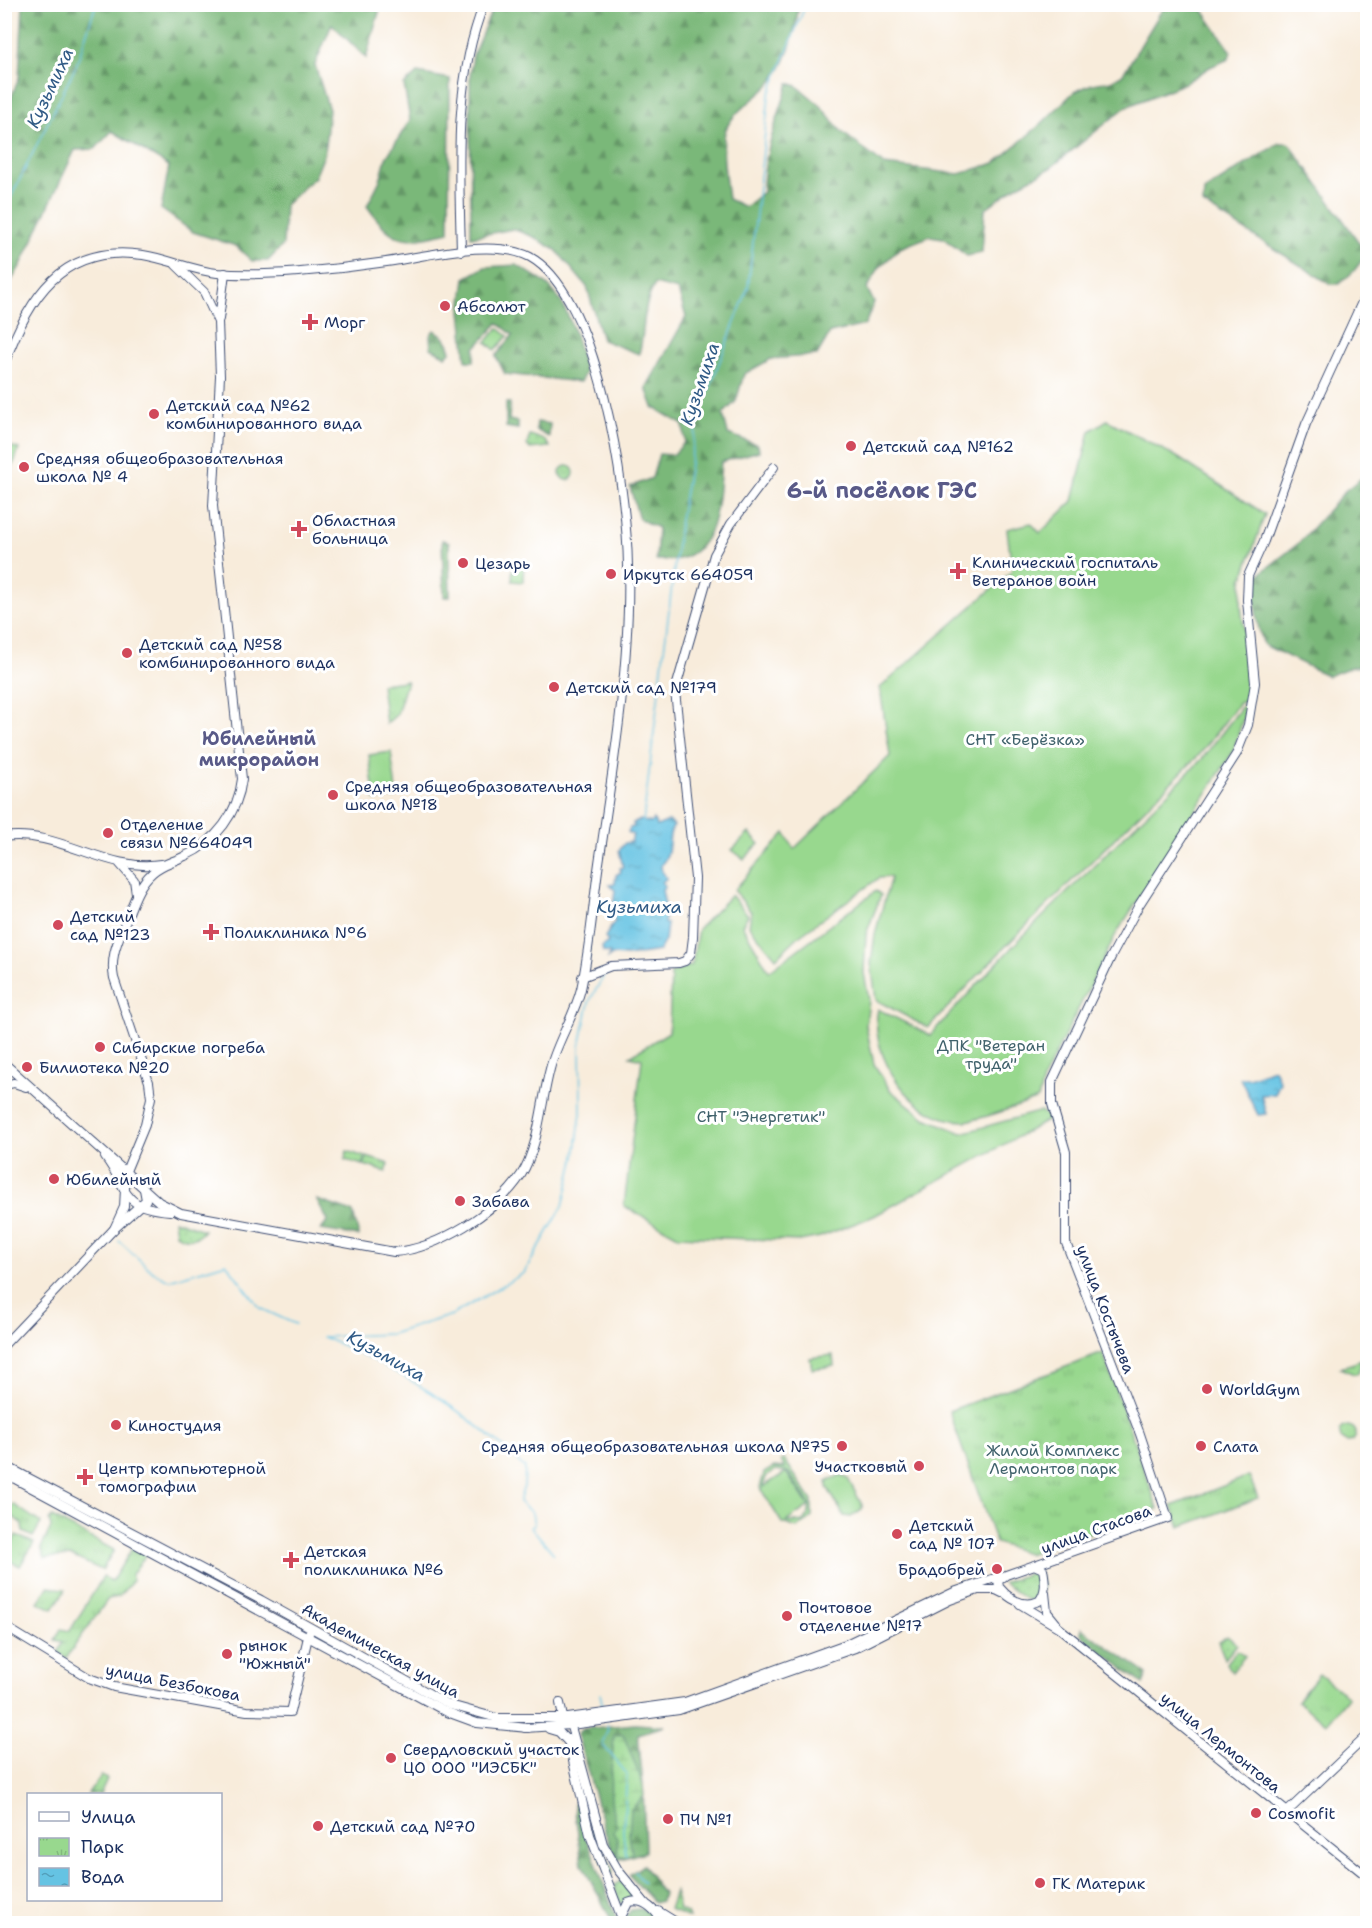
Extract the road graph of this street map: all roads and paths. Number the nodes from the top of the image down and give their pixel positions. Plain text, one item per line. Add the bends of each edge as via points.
1 (484, 4) edge
2 (461, 251) junction
3 (171, 262) junction
4 (225, 273) junction
5 (1368, 289) edge
6 (218, 322) junction
7 (4, 365) edge
8 (774, 467) dead end
9 (4, 837) edge
10 (116, 862) junction
11 (167, 863) junction
12 (136, 895) junction
13 (582, 977) junction
14 (4, 1063) edge
15 (8, 1073) edge
16 (4, 1084) edge
17 (34, 1091) junction
18 (88, 1137) junction
19 (126, 1171) junction
20 (143, 1187) junction
21 (126, 1192) junction
22 (139, 1204) junction
23 (151, 1208) junction
24 (174, 1211) junction
25 (128, 1216) junction
26 (114, 1229) junction
27 (4, 1345) edge
28 (4, 1465) edge
29 (4, 1473) edge
30 (1168, 1518) joint
31 (1062, 1556) junction
32 (1035, 1565) junction
33 (1006, 1575) junction
34 (1045, 1589) junction
35 (1010, 1598) junction
36 (295, 1618) junction
37 (4, 1626) edge
38 (288, 1626) junction
39 (1058, 1627) junction
40 (312, 1628) junction
41 (306, 1636) junction
42 (316, 1641) junction
43 (304, 1653) junction
44 (606, 1717) junction
45 (567, 1721) junction
46 (525, 1728) junction
47 (1368, 1736) edge
48 (570, 1744) junction
49 (1287, 1812) junction
50 (618, 1870) junction
51 (1368, 1877) edge
52 (606, 1878) junction
53 (646, 1903) junction
54 (622, 1920) edge
55 (664, 1923) edge
56 (680, 1923) edge

1 - 2 main road via 470,46 462,98
2 - 4 main road via 350,267
2 - 13 main road via 516,252 541,264 552,275 580,319 608,412 626,534 627,625 608,809
3 - 4 main road
3 - 6 main road via 198,284
3 - 7 main road via 120,254 65,268 29,307
4 - 6 main road
5 - 30 main road, улица Костычева via 1311,411 1248,576 1255,682 1248,725 1237,753 1119,940 1052,1082 1052,1104 1066,1152 1066,1243
6 - 11 main road via 220,376 213,516 242,778 237,804 220,828 194,851
8 - 13 main road via 731,524 714,555 675,691 695,878 691,953 680,963 611,966
9 - 10 main road via 34,837
10 - 11 main road via 141,866
10 - 12 main road via 130,873
11 - 12 main road via 150,874
12 - 19 main road via 114,949 112,970 151,1098 145,1125
13 - 24 main road via 551,1065 532,1151 523,1173 496,1205 436,1242 415,1251 394,1252
14 - 15 main road
15 - 16 main road
15 - 17 main road
16 - 17 main road via 21,1084
17 - 18 main road
18 - 19 main road
18 - 21 main road via 111,1165
19 - 20 main road
19 - 21 main road
20 - 21 main road via 131,1182
20 - 22 main road via 147,1195
20 - 24 main road
21 - 22 main road
21 - 26 main road via 122,1216
22 - 23 main road
22 - 25 main road
23 - 24 main road
23 - 25 main road
25 - 26 main road
26 - 27 main road
28 - 36 main road, Академическая улица
29 - 38 main road
30 - 31 main road, улица Стасова
31 - 32 main road, улица Стасова
31 - 34 main road via 1051,1565
32 - 33 main road
32 - 34 main road via 1044,1569
33 - 35 main road via 998,1584
33 - 44 main road, Академическая улица via 954,1592 846,1644 751,1679 685,1702
34 - 35 main road via 1034,1603
34 - 39 main road, улица Лермонтова via 1047,1612
35 - 39 main road, улица Лермонтова
35 - 44 main road, улица Лермонтова via 996,1590 978,1590 855,1648 698,1704 658,1714
36 - 38 main road
36 - 40 main road, Академическая улица
37 - 43 main road, улица Безбокова via 99,1682 169,1699 247,1711 290,1712
38 - 41 main road
39 - 49 main road, улица Лермонтова
40 - 41 main road
40 - 45 main road, Академическая улица via 450,1705 497,1718
41 - 42 main road
41 - 43 main road
42 - 43 main road
42 - 46 main road via 461,1718
44 - 45 main road, Академическая улица
45 - 46 main road
45 - 48 main road
45 - 50 main road via 599,1835
46 - 48 main road via 559,1731
47 - 49 main road
48 - 52 main road via 590,1835
49 - 51 main road, улица Лермонтова
50 - 52 main road via 616,1880
50 - 53 main road
52 - 54 main road
53 - 54 main road via 628,1902
53 - 55 main road
53 - 56 main road

